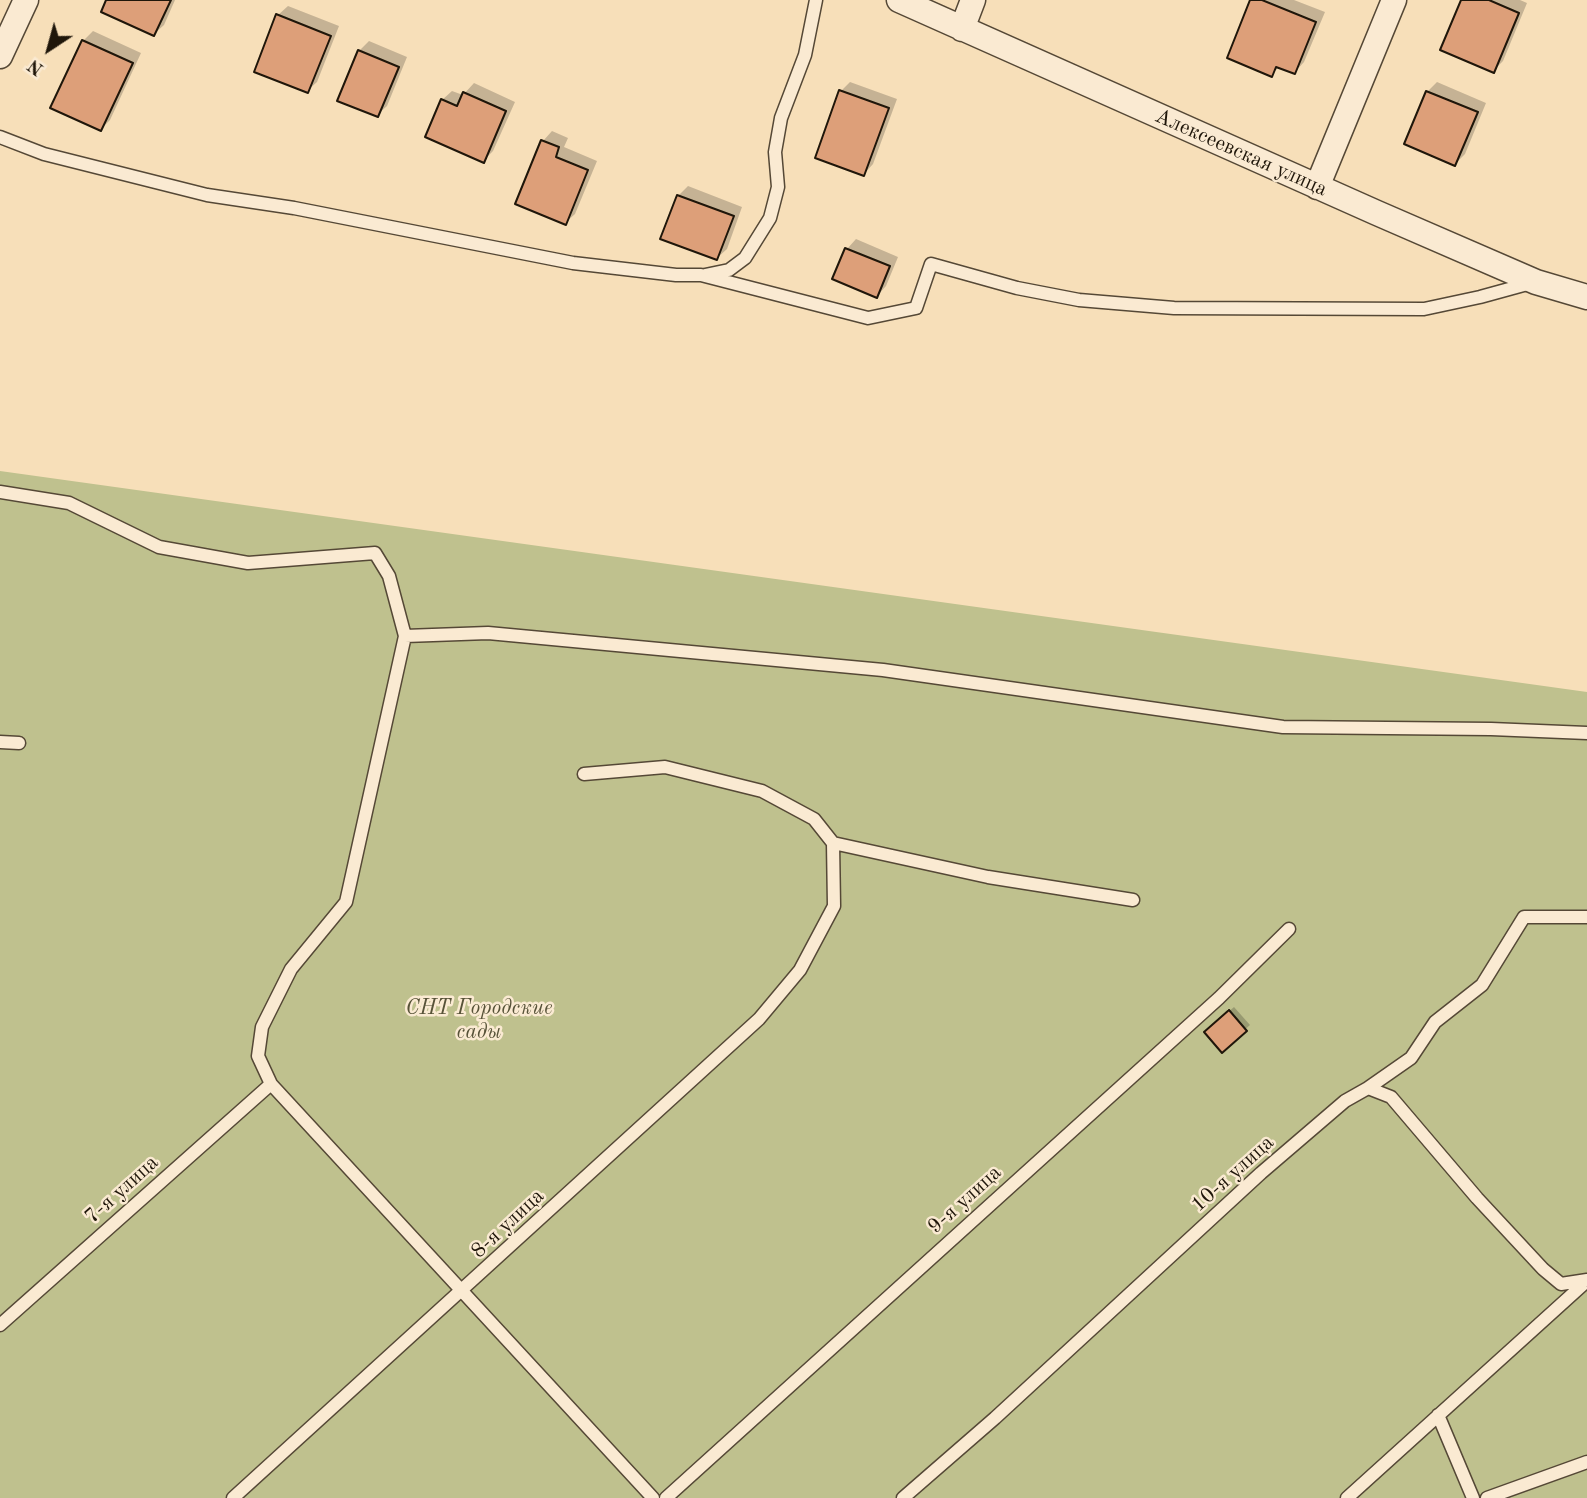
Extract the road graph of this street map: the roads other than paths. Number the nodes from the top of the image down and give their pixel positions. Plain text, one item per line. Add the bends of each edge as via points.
1 (26, 0) edge
2 (816, 0) edge
3 (899, 0) edge
4 (974, 0) edge
5 (1394, 0) edge
6 (962, 29) junction
7 (0, 56) edge
8 (0, 137) edge
9 (1317, 187) junction
10 (701, 275) junction
11 (1536, 282) junction
12 (1587, 297) edge
13 (0, 492) edge
14 (405, 636) junction
15 (1587, 733) edge
16 (0, 742) edge
17 (19, 743) dead end
18 (584, 774) dead end
19 (833, 843) junction
20 (1133, 900) dead end
21 (1587, 917) edge
22 (1289, 929) dead end
23 (271, 1084) junction
24 (1368, 1088) junction
25 (1587, 1281) edge
26 (462, 1292) junction
27 (0, 1325) edge
28 (1438, 1415) junction
29 (1587, 1462) edge
30 (233, 1498) edge
31 (653, 1498) edge
32 (666, 1498) edge
33 (903, 1498) edge
34 (1347, 1498) edge
35 (1473, 1498) edge
36 (1487, 1498) edge

1 - 7 street
2 - 10 lane via 805,54 781,118 775,152 778,187 770,218 745,258 729,270
3 - 6 street, Алексеевская улица
4 - 6 street
5 - 9 street
6 - 9 street, Алексеевская улица
8 - 10 lane via 44,154 207,195 573,263
9 - 11 street, Алексеевская улица
10 - 11 lane via 868,318 916,308 931,264 1079,300 1174,308 1424,309
11 - 12 street, Алексеевская улица
13 - 14 lane via 69,503 159,547 248,563 375,553 389,576
14 - 15 lane via 488,633 883,670 1283,727
14 - 23 lane via 345,902 291,969 262,1027 258,1056
16 - 17 lane
18 - 19 lane via 665,767 762,791 814,819
19 - 20 lane via 988,877
19 - 26 lane, 8-я улица via 834,906 800,970 759,1020
21 - 24 lane, 10-я улица via 1524,917 1482,985 1435,1022 1411,1058
22 - 32 lane, 9-я улица via 1219,998
23 - 26 lane
23 - 27 lane, 7-я улица
24 - 25 lane via 1391,1097 1543,1269 1561,1284
24 - 33 lane, 10-я улица via 1345,1101 1261,1173
25 - 28 lane
26 - 30 lane, 8-я улица
26 - 31 lane
28 - 34 lane
28 - 35 lane
29 - 36 lane

